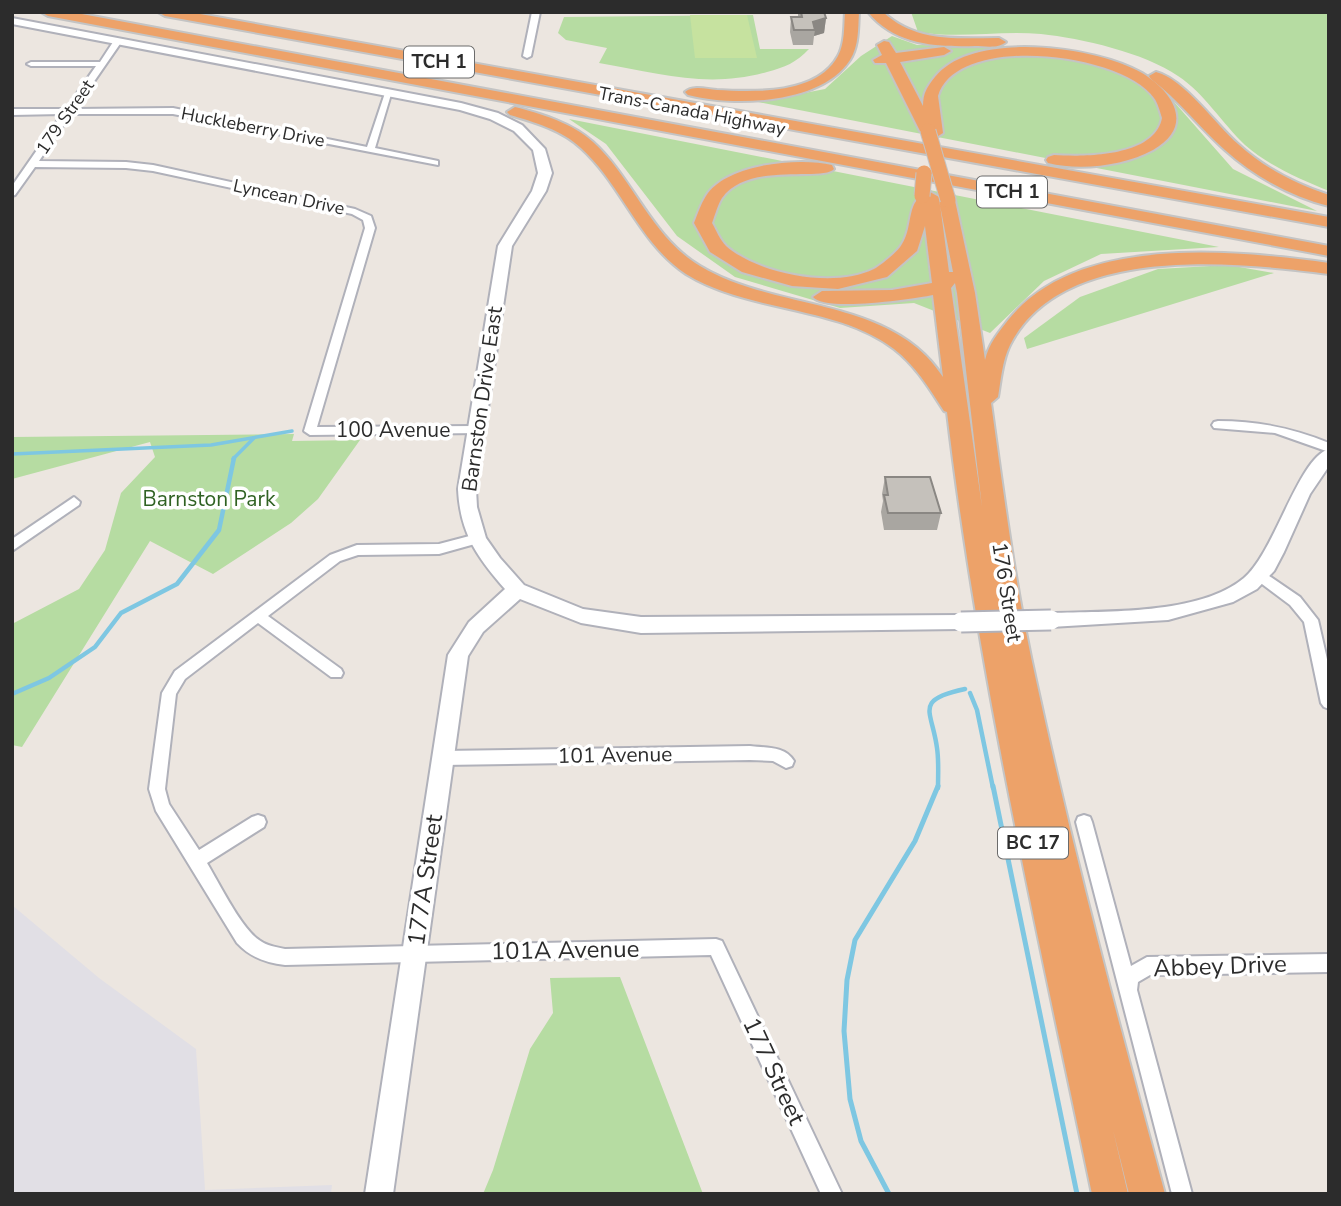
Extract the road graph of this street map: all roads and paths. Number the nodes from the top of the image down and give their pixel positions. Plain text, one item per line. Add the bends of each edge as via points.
1 (48, 12) edge
2 (165, 12) edge
3 (183, 12) edge
4 (536, 12) edge
5 (854, 12) edge
6 (875, 12) edge
7 (12, 21) edge
8 (118, 41) junction
9 (1021, 43) junction
10 (527, 56) dead end
11 (469, 57) junction
12 (885, 59) junction
13 (31, 64) dead end
14 (102, 64) junction
15 (358, 71) junction
16 (389, 93) junction
17 (12, 111) edge
18 (69, 111) junction
19 (926, 131) junction
20 (370, 150) junction
21 (435, 163) dead end
22 (33, 164) junction
23 (12, 192) edge
24 (937, 201) junction
25 (1329, 201) edge
26 (1329, 222) edge
27 (1329, 251) edge
28 (1329, 262) edge
29 (1329, 269) edge
30 (941, 288) junction
31 (733, 289) junction
32 (959, 425) junction
33 (1217, 425) dead end
34 (984, 426) junction
35 (476, 430) junction
36 (310, 431) joint
37 (1329, 448) edge
38 (1329, 454) edge
39 (74, 502) dead end
40 (478, 539) junction
41 (12, 546) edge
42 (1259, 574) junction
43 (517, 590) junction
44 (257, 615) junction
45 (336, 673) dead end
46 (1329, 704) edge
47 (443, 758) junction
48 (786, 761) dead end
49 (258, 822) dead end
50 (1084, 822) dead end
51 (197, 860) junction
52 (716, 947) joint
53 (415, 953) junction
54 (1329, 963) edge
55 (1128, 993) junction
56 (1145, 1184) edge
57 (1108, 1188) edge
58 (379, 1194) edge
59 (832, 1194) edge
60 (1182, 1194) edge

1 - 15 highway, Trans-Canada Highway / TCH 1
2 - 26 highway, Trans-Canada Highway / TCH 1
3 - 11 highway
4 - 10 street
5 - 11 highway via 849,45 839,66 815,82 772,94 710,94
5 - 12 highway, 176 Street
6 - 9 highway via 890,28 923,40
6 - 12 highway, 176 Street
7 - 8 street, Barnston Drive East
8 - 14 street, 179 Street
8 - 16 street, Barnston Drive East
9 - 12 highway
9 - 25 highway via 1087,50 1148,71 1178,92 1245,159
11 - 19 highway via 965,147 1064,160 1137,151 1161,137 1170,114 1148,84 1116,67 1060,53 1003,52 968,60 941,76 932,90
12 - 19 highway, 176 Street
13 - 14 street
14 - 18 street, 179 Street
15 - 27 highway, Trans-Canada Highway / TCH 1
15 - 31 highway via 525,114 584,142 680,260
16 - 20 street
16 - 35 street, Barnston Drive East via 506,121 532,140 543,160 544,180 505,246
17 - 18 street, Huckleberry Drive
18 - 20 street, Huckleberry Drive via 173,111
18 - 22 street, 179 Street
19 - 24 highway, 176 Street, bridge via 938,158
19 - 24 highway, 176 Street, bridge via 924,173
20 - 21 street, Huckleberry Drive
22 - 23 street, 179 Street
22 - 36 street, Lyncean Drive via 153,168 366,218 370,228
24 - 28 highway via 902,258 881,271 841,282 792,281 745,268 718,250 704,227 707,203 734,181 779,169 816,168
24 - 30 highway via 950,280
24 - 34 highway, 176 Street / BC 17 via 966,293
29 - 34 highway via 1188,257 1113,268 1070,283 1022,315 1002,342 992,365
30 - 31 highway via 841,297 780,296
30 - 32 highway, 176 Street / BC 17
31 - 32 highway via 866,325 894,339 930,370
32 - 57 highway, 176 Street / BC 17 via 1003,697
33 - 37 street via 1278,428
34 - 56 highway, 176 Street / BC 17 via 1007,601 1037,749 1087,966
35 - 36 street, 100 Avenue
35 - 40 street, Barnston Drive East via 467,489
38 - 42 street, Barnston Drive East via 1301,492 1280,542
39 - 41 street
40 - 43 street, Barnston Drive East
40 - 44 street, 101A Avenue via 439,549 357,550 335,558
42 - 43 street, Barnston Drive East, bridge via 1241,590 1179,611 1138,617 961,622 641,625 581,616
42 - 46 street via 1295,601 1311,620
43 - 47 street, 177A Street via 476,627 458,655
44 - 45 street
44 - 51 street, 101A Avenue via 180,676 169,693 158,794
47 - 48 street, 101 Avenue via 750,753 776,755
47 - 53 street, 177A Street
49 - 51 street
50 - 55 street
51 - 53 street, 101A Avenue via 243,937 260,952 285,957
52 - 53 street, 101A Avenue
52 - 59 street, 177 Street
53 - 58 street, 177A Street
54 - 55 street, Abbey Drive via 1147,966 1130,976
55 - 60 street

